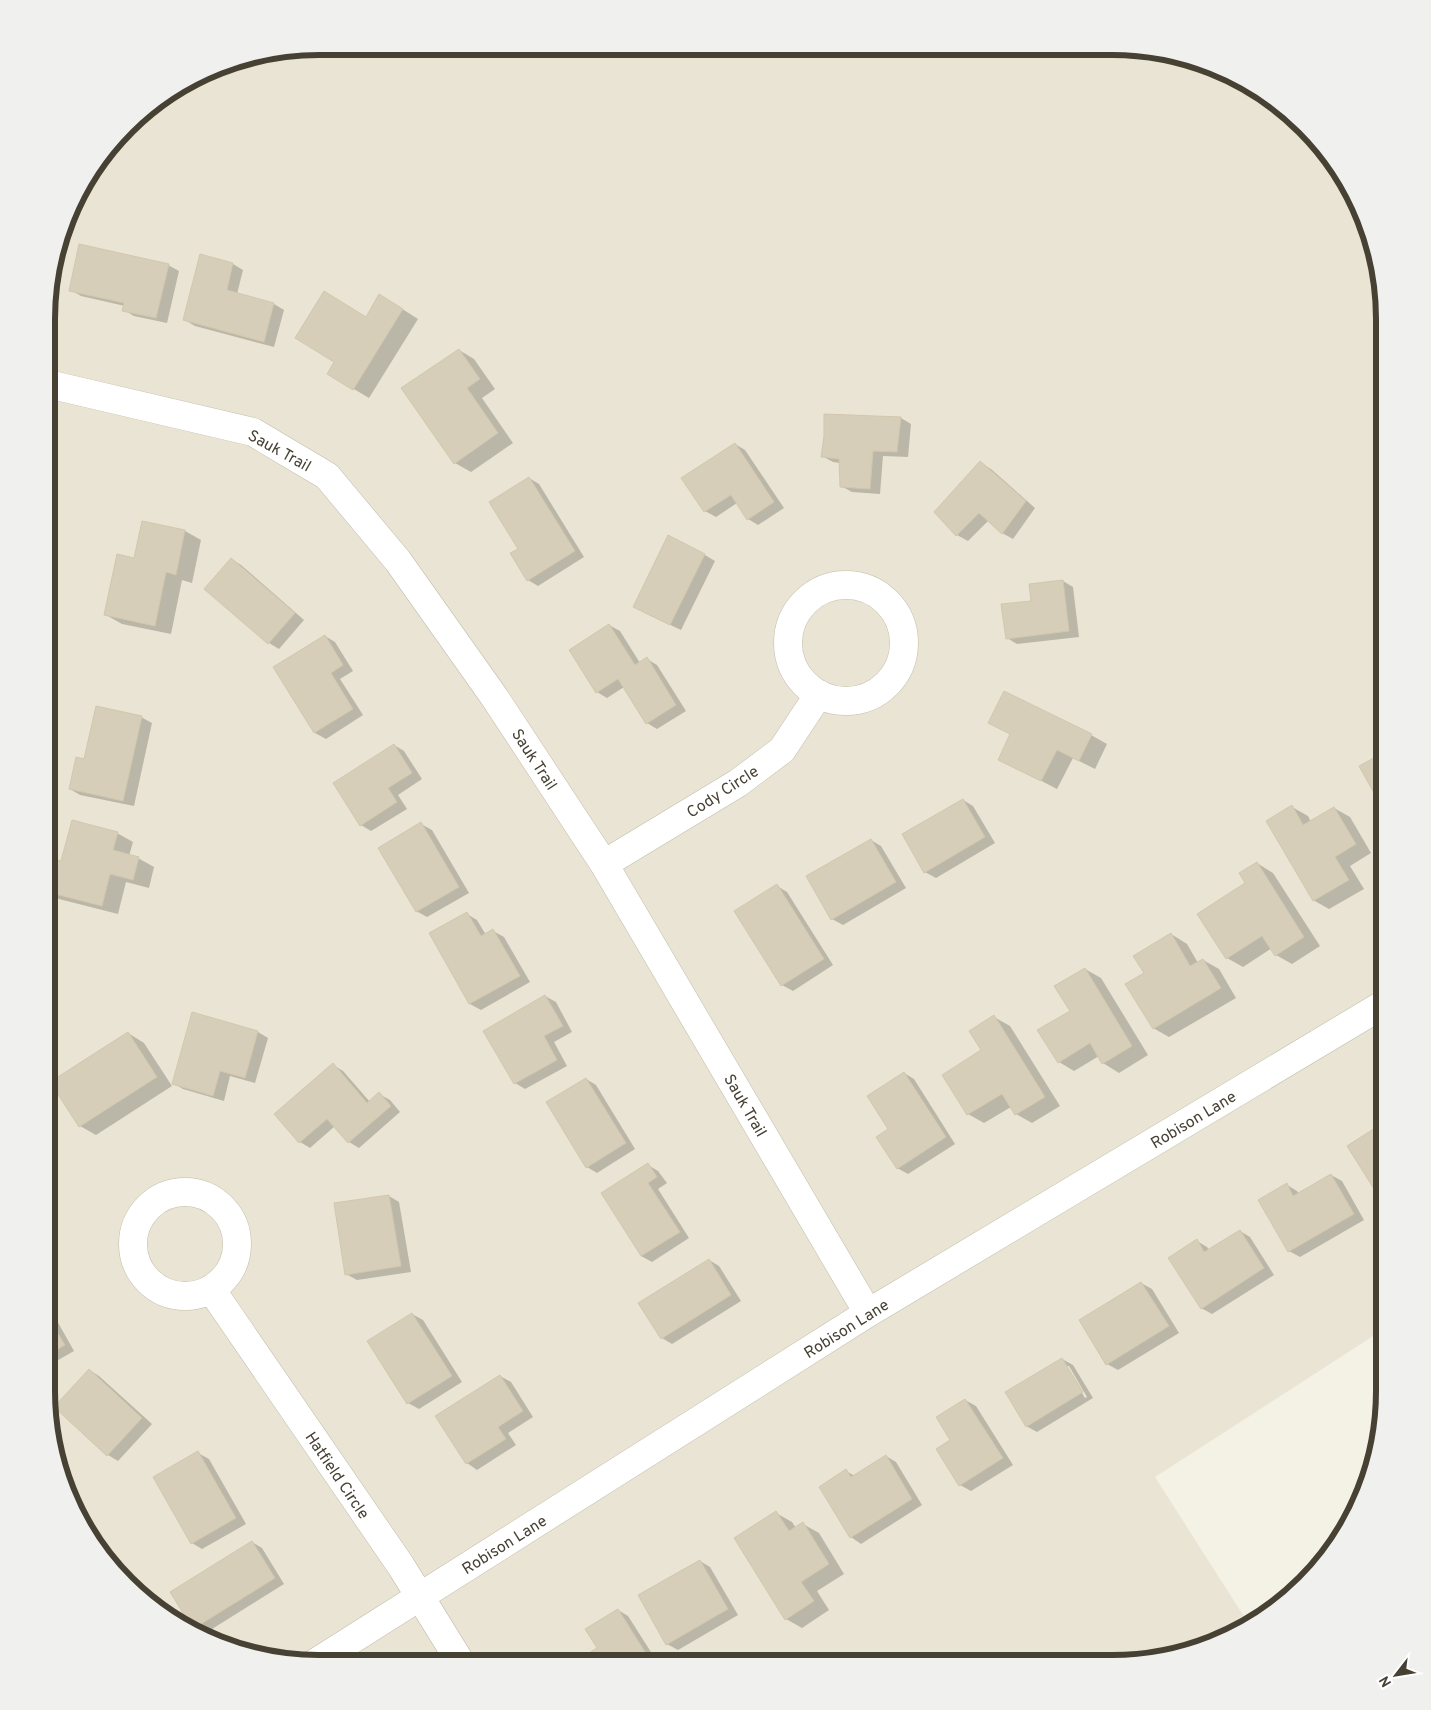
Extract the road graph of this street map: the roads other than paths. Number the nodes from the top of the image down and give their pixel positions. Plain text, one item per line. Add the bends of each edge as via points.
1 (55, 391) edge
2 (819, 694) junction
3 (604, 864) junction
4 (1376, 1009) edge
5 (211, 1290) dead end
6 (868, 1314) junction
7 (420, 1597) junction
8 (327, 1655) edge
9 (457, 1655) edge

1 - 3 street, Sauk Trail via 253,432 327,476 404,569 495,698
2 - 2 street via 848,701 867,698 884,687 897,671 903,653 903,632 896,613 884,598 868,588 850,584 831,586 814,593 800,606 791,621 787,640 792,666 804,683
2 - 3 street, Cody Circle via 782,750 738,783
3 - 6 street, Sauk Trail
4 - 6 street, Robison Lane
5 - 7 street, Hatfield Circle
6 - 7 street, Robison Lane
7 - 8 street, Robison Lane
7 - 9 street, Hatfield Circle

